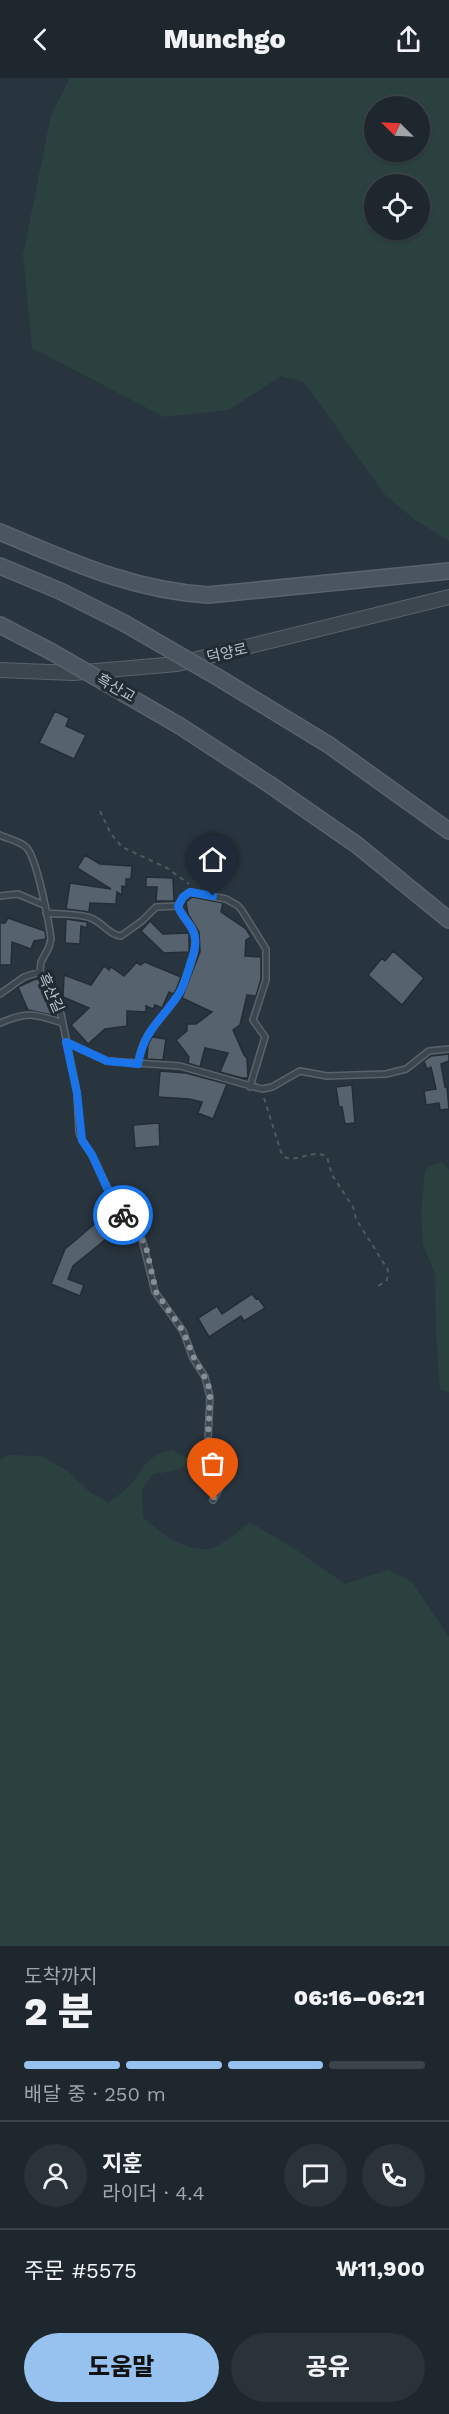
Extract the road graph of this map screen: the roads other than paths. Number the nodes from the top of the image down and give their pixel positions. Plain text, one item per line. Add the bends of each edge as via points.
1 (0, 532) edge
2 (0, 566) edge
3 (449, 571) edge
4 (449, 597) edge
5 (0, 626) edge
6 (0, 670) edge
7 (449, 831) edge
8 (0, 835) edge
9 (0, 896) edge
10 (44, 905) junction
11 (178, 906) junction
12 (46, 913) junction
13 (449, 920) edge
14 (40, 972) junction
15 (0, 994) edge
16 (0, 1023) edge
17 (63, 1023) junction
18 (66, 1042) junction
19 (449, 1048) edge
20 (138, 1064) junction
21 (250, 1087) junction
22 (213, 1500) dead end

1 - 3 main road via 104,574 182,594 219,594
2 - 7 main road, 덕양로, bridge via 124,623 219,678 339,752
4 - 6 street, 덕양로 via 177,664 73,673
5 - 13 main road, 흑산교, bridge via 180,726 269,784 357,845
8 - 10 lane, 흑산길 via 30,852
9 - 10 lane via 18,894
10 - 12 lane, 흑산길
11 - 12 lane via 156,907 121,936 89,917
11 - 20 lane via 194,932 194,954 180,991 145,1038
11 - 21 lane via 186,894 194,891 226,899 241,909 266,949 266,980 253,1020 264,1034 264,1042
12 - 14 lane, 흑산길 via 50,944
14 - 15 lane via 24,977
14 - 17 lane, 흑산길
16 - 17 lane via 25,1014
17 - 18 lane, 흑산길
18 - 20 lane via 107,1061
18 - 22 lane, 흑산길 via 82,1140 117,1208 142,1239 156,1292 183,1331 208,1383 208,1439 226,1476
19 - 21 lane via 429,1051 396,1072 327,1076 300,1071 269,1088
20 - 21 lane via 180,1066

